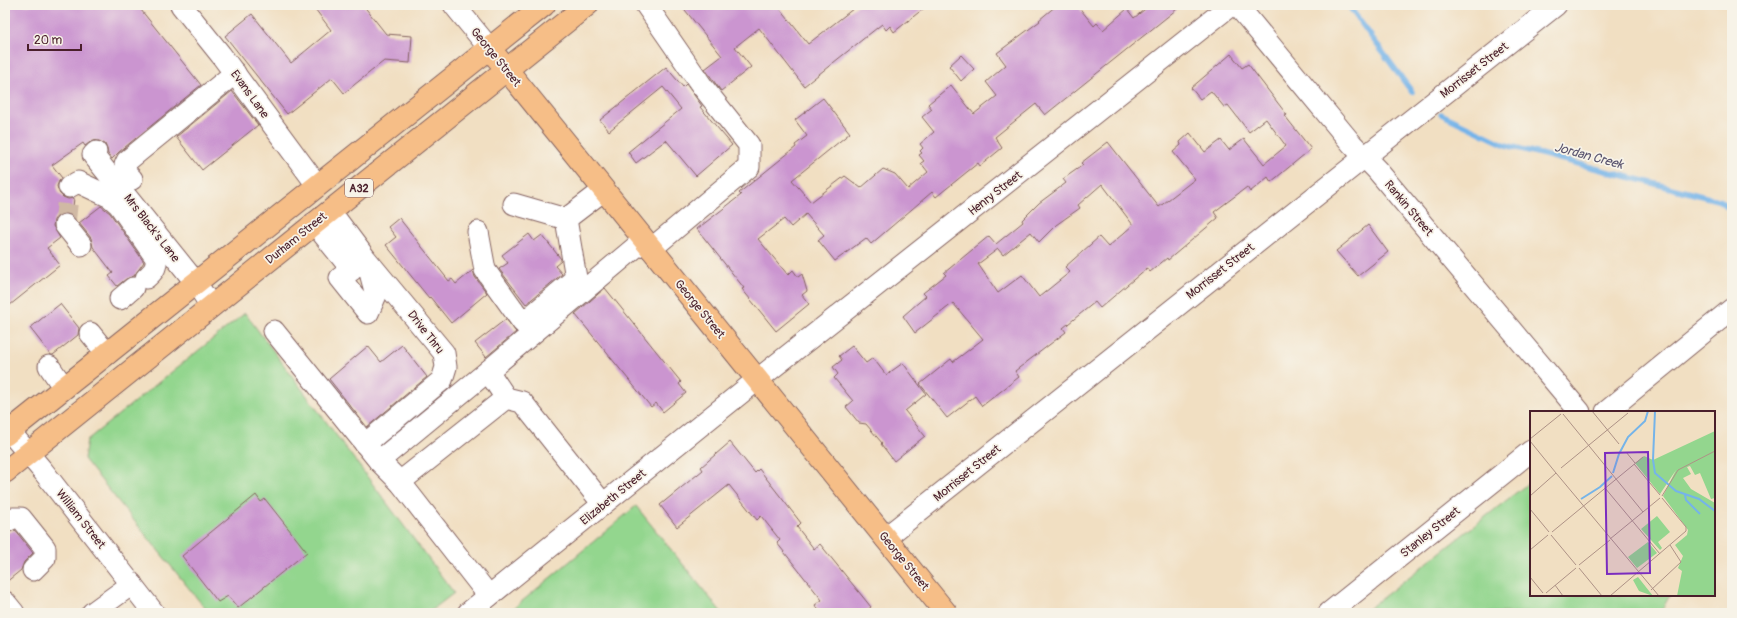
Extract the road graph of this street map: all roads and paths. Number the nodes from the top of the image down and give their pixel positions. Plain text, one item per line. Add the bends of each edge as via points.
1 (181, 5) edge
2 (454, 5) edge
3 (544, 5) edge
4 (587, 5) edge
5 (646, 5) edge
6 (1231, 5) edge
7 (1237, 5) edge
8 (1556, 5) edge
9 (490, 49) junction
10 (507, 70) junction
11 (235, 73) junction
12 (96, 152) dead end
13 (1364, 157) junction
14 (132, 179) dead end
15 (318, 185) junction
16 (69, 187) dead end
17 (604, 190) junction
18 (514, 204) dead end
19 (322, 217) junction
20 (566, 219) junction
21 (64, 225) dead end
22 (478, 232) dead end
23 (648, 244) junction
24 (81, 245) dead end
25 (366, 259) junction
26 (196, 283) junction
27 (133, 288) dead end
28 (211, 306) junction
29 (1732, 310) edge
30 (274, 331) dead end
31 (90, 332) dead end
32 (107, 354) junction
33 (49, 366) dead end
34 (488, 371) junction
35 (757, 380) junction
36 (64, 388) junction
37 (506, 398) junction
38 (1578, 411) edge
39 (1607, 411) edge
40 (6, 431) edge
41 (365, 444) junction
42 (1530, 451) edge
43 (28, 453) junction
44 (379, 462) junction
45 (5, 472) edge
46 (400, 482) junction
47 (603, 504) junction
48 (5, 522) edge
49 (885, 538) junction
50 (34, 570) dead end
51 (132, 584) junction
52 (489, 596) junction
53 (5, 602) edge
54 (14, 613) edge
55 (92, 613) edge
56 (154, 613) edge
57 (468, 613) edge
58 (946, 613) edge
59 (1329, 613) edge

1 - 11 street, Evans Lane
2 - 9 street, George Street
3 - 9 main road, A32
4 - 10 main road, Durham Street / A32
5 - 23 street via 702,86 749,145 749,167
6 - 35 street, Henry Street
7 - 13 street, Rankin Street
8 - 13 street, Morrisset Street
9 - 10 main road, George Street
9 - 15 main road, A32
10 - 17 main road, George Street
10 - 19 main road, Durham Street / A32
11 - 14 street via 127,161 126,173
11 - 15 street, Evans Lane
12 - 26 street, Mrs Black's Lane via 92,155
13 - 38 street, Rankin Street
13 - 49 street, Morrisset Street
15 - 26 main road, A32
16 - 27 street via 78,182 110,197 119,205 154,253 154,271
17 - 20 street
17 - 23 main road, George Street
18 - 20 street
19 - 25 street, Drive Thru
19 - 25 street via 352,270 340,278 368,313 376,295
19 - 28 main road, Durham Street / A32
20 - 22 street via 576,278 524,323 485,270
21 - 24 street
23 - 34 street
23 - 35 main road, George Street
25 - 41 street, Drive Thru via 444,353 446,367 442,380
26 - 28 street, Mrs Black's Lane
26 - 32 main road, A32
28 - 43 main road, Durham Street / A32
29 - 39 street
30 - 41 street
31 - 32 street
32 - 36 main road, A32
33 - 36 street
34 - 37 street
34 - 44 street
35 - 47 street, Elizabeth Street
35 - 49 main road, George Street
36 - 40 main road, A32
37 - 46 street
37 - 47 street via 522,402
40 - 43 street, William Street
41 - 44 street
42 - 59 street, Stanley Street
43 - 45 main road, Durham Street / A32
43 - 51 street, William Street
44 - 46 street
46 - 52 street
47 - 52 street, Elizabeth Street
48 - 50 street via 21,518 45,548 46,558
49 - 58 main road, George Street
51 - 55 street
51 - 56 street, William Street
52 - 57 street, Elizabeth Street
53 - 54 street

